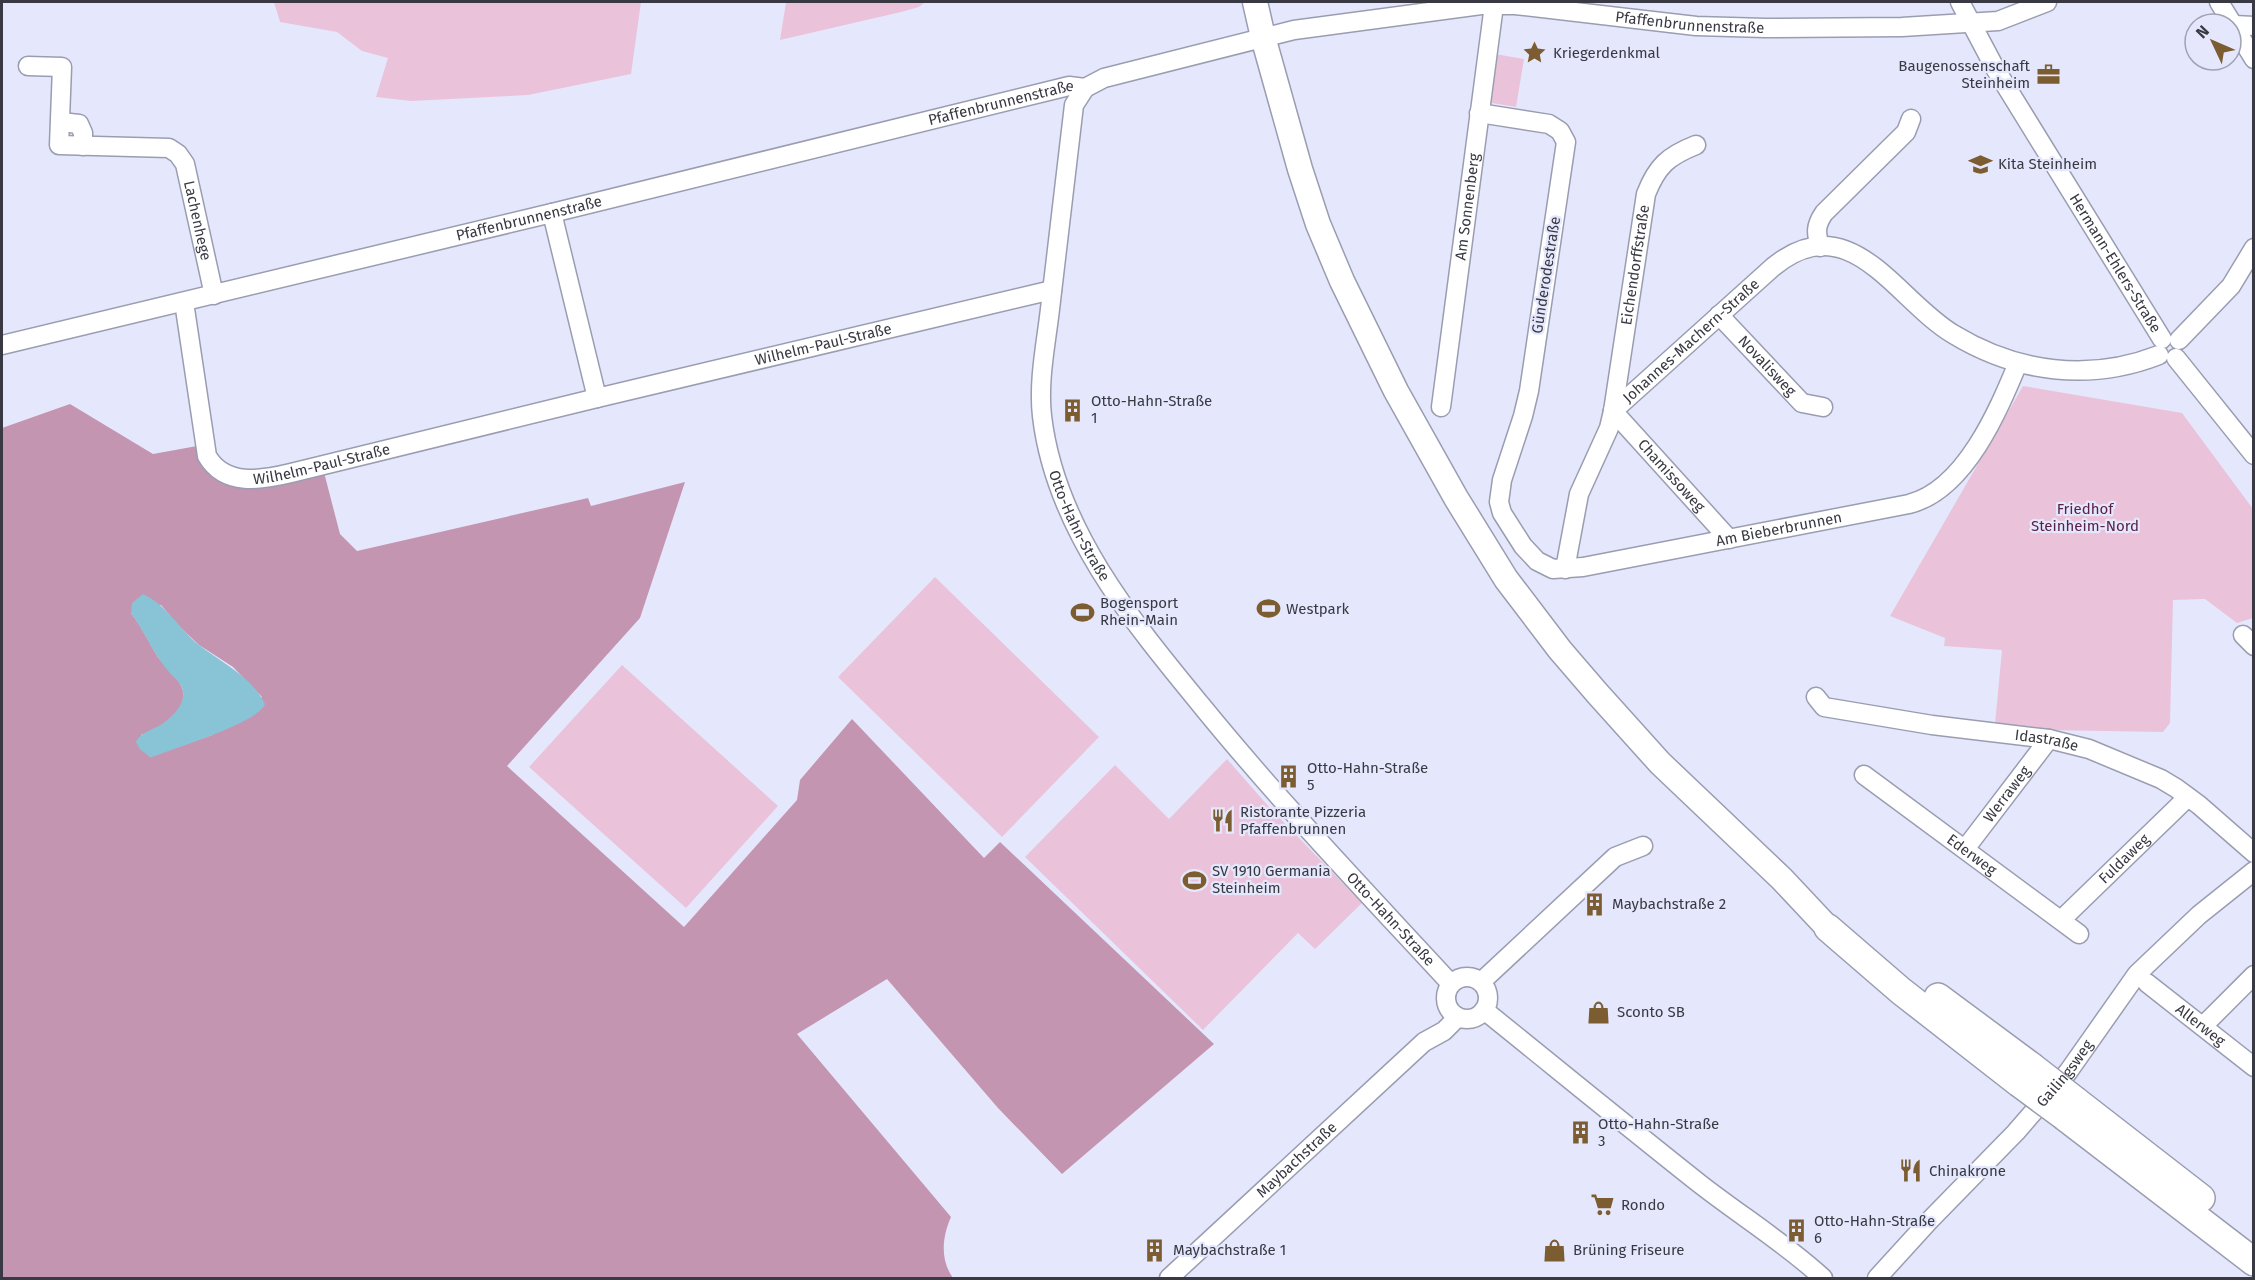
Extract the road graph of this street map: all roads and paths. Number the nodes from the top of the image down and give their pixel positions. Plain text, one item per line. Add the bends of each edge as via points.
1 (1255, 2) edge
2 (1960, 2) edge
3 (2046, 2) edge
4 (1494, 5) junction
5 (1557, 6) edge
6 (1972, 24) junction
7 (1263, 37) junction
8 (2243, 41) edge
9 (2253, 59) edge
10 (28, 66) dead end
11 (1085, 88) junction
12 (1479, 113) junction
13 (1911, 119) dead end
14 (1696, 145) dead end
15 (552, 213) junction
16 (1820, 247) junction
17 (2253, 248) edge
18 (1052, 290) junction
19 (214, 295) junction
20 (184, 302) junction
21 (1719, 315) junction
22 (2, 345) edge
23 (2169, 348) junction
24 (2018, 363) junction
25 (597, 398) junction
26 (1441, 407) dead end
27 (1823, 407) dead end
28 (1613, 411) junction
29 (2253, 456) edge
30 (1499, 502) joint
31 (1729, 539) junction
32 (1565, 569) junction
33 (1816, 697) dead end
34 (2049, 739) junction
35 (1864, 775) dead end
36 (2188, 797) junction
37 (1643, 846) dead end
38 (1965, 849) junction
39 (2253, 853) edge
40 (2253, 872) edge
41 (2061, 920) junction
42 (1832, 923) joint
43 (2079, 934) dead end
44 (2253, 975) edge
45 (1481, 982) junction
46 (2147, 983) dead end
47 (1451, 984) junction
48 (1484, 1010) junction
49 (1453, 1013) junction
50 (2203, 1026) junction
51 (2253, 1067) edge
52 (2071, 1109) junction
53 (2253, 1239) edge
54 (2253, 1262) edge
55 (1169, 1278) edge
56 (1823, 1278) edge
57 (1877, 1278) edge

1 - 7 main road
2 - 6 street, Hermann-Ehlers-Straße
3 - 6 street, Pfaffenbrunnenstraße via 1998,21
4 - 5 street, Pfaffenbrunnenstraße
4 - 7 street, Pfaffenbrunnenstraße
4 - 12 street, Am Sonnenberg
5 - 6 street, Pfaffenbrunnenstraße via 1659,23 1738,28
6 - 23 street, Hermann-Ehlers-Straße via 1996,70
7 - 11 street, Pfaffenbrunnenstraße via 1104,78
7 - 42 main road via 1310,202 1328,248 1395,391 1506,579 1560,650 1660,764
8 - 9 street
10 - 19 street, Lachenhege via 62,67 61,122 79,124 83,146 174,150 185,164
11 - 15 street, Pfaffenbrunnenstraße via 1069,86
11 - 18 street, Otto-Hahn-Straße via 1074,105
12 - 26 street, Am Sonnenberg
12 - 30 street, Günderodestraße via 1549,124 1560,131 1566,142 1529,391
13 - 16 street via 1906,132 1824,213 1815,232
14 - 28 street, Eichendorffstraße via 1666,161 1646,194
15 - 19 street, Pfaffenbrunnenstraße
15 - 25 street
16 - 21 street, Johannes-Machern-Straße via 1800,250 1783,259
16 - 24 street, Johannes-Machern-Straße via 1850,251 1866,260 1951,333
17 - 23 street, Johannes-Machern-Straße via 2231,286
18 - 25 street, Wilhelm-Paul-Straße
18 - 47 street, Otto-Hahn-Straße via 1041,387 1043,428 1063,496 1084,542 1135,621 1240,753
19 - 20 street, Pfaffenbrunnenstraße
20 - 22 street, Pfaffenbrunnenstraße
20 - 25 street, Wilhelm-Paul-Straße via 207,456 220,470 241,479 291,473
21 - 27 street, Novalisweg via 1802,403
21 - 28 street, Johannes-Machern-Straße
23 - 24 street, Johannes-Machern-Straße via 2126,366 2085,372
23 - 29 street, Hermann-Ehlers-Straße
24 - 31 street, Am Bieberbrunnen via 1977,446 1929,497
28 - 31 street, Chamissoweg
28 - 32 street, Johannes-Machern-Straße via 1580,494
30 - 32 street, Am Bieberbrunnen via 1502,513 1532,556 1552,569
31 - 32 street, Am Bieberbrunnen
33 - 34 street, Idastraße via 1824,708
34 - 36 street, Idastraße via 2089,748 2130,765 2161,778
34 - 38 street, Werraweg
35 - 38 street, Ederweg
36 - 39 street, Idastraße
36 - 41 street, Fuldaweg
37 - 45 street via 1615,857
38 - 41 street, Ederweg
40 - 57 street, Gailingsweg via 2183,929 2137,974 2061,1080
41 - 43 street, Ederweg
42 - 52 highway, bridge via 1901,991
44 - 50 street
45 - 47 street via 1463,977
45 - 48 street via 1487,993
46 - 50 street, Allerweg
47 - 49 street via 1446,996
48 - 49 street via 1473,1018
48 - 56 street
49 - 55 street, Maybachstraße via 1444,1031 1424,1042
50 - 51 street, Allerweg
52 - 53 highway
52 - 54 highway

